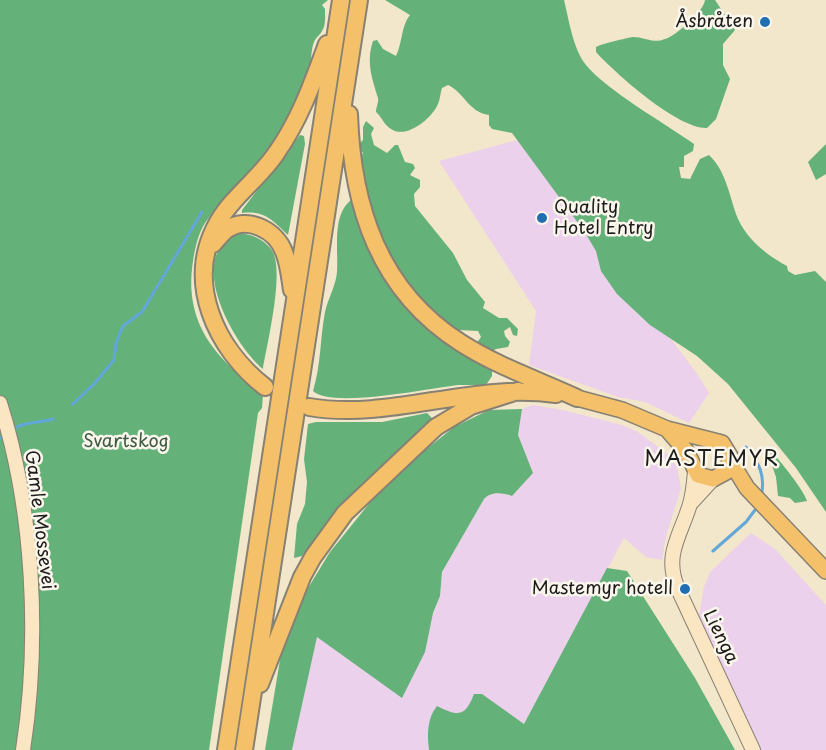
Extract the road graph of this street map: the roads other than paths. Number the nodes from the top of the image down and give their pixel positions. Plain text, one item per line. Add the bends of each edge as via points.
1 (359, 0) edge
2 (341, 2) edge
3 (347, 78) junction
4 (208, 249) junction
5 (294, 304) junction
6 (265, 387) dead end
7 (518, 391) junction
8 (577, 398) junction
9 (0, 403) edge
10 (309, 407) dead end
11 (666, 429) junction
12 (704, 441) junction
13 (731, 462) junction
14 (693, 465) junction
15 (718, 478) junction
16 (747, 488) junction
17 (691, 503) junction
18 (826, 571) edge
19 (251, 704) junction
20 (23, 750) edge
21 (226, 750) edge
22 (244, 750) edge
23 (753, 750) edge

1 - 3 highway
2 - 4 highway via 289,135 219,221
2 - 5 highway
3 - 8 highway via 359,204 376,247 399,286 424,314 461,343
3 - 19 highway
4 - 5 highway via 235,225 266,229 284,252
4 - 6 highway via 204,284 213,322 235,360
5 - 21 highway
7 - 8 highway
7 - 10 highway via 467,394 363,410
7 - 19 highway via 471,406 436,427 345,513 313,557 294,595
8 - 11 main road via 622,410
9 - 20 main road, Gamle Mossevei via 23,506 31,613 31,670
11 - 12 main road
11 - 14 main road
12 - 13 main road via 722,443
12 - 14 main road via 696,446
13 - 15 main road
13 - 16 main road
14 - 15 main road via 705,479
14 - 17 main road, Lienga
15 - 16 main road
15 - 17 main road, Lienga
16 - 18 main road
17 - 23 main road, Lienga via 674,543 673,574
19 - 22 highway

